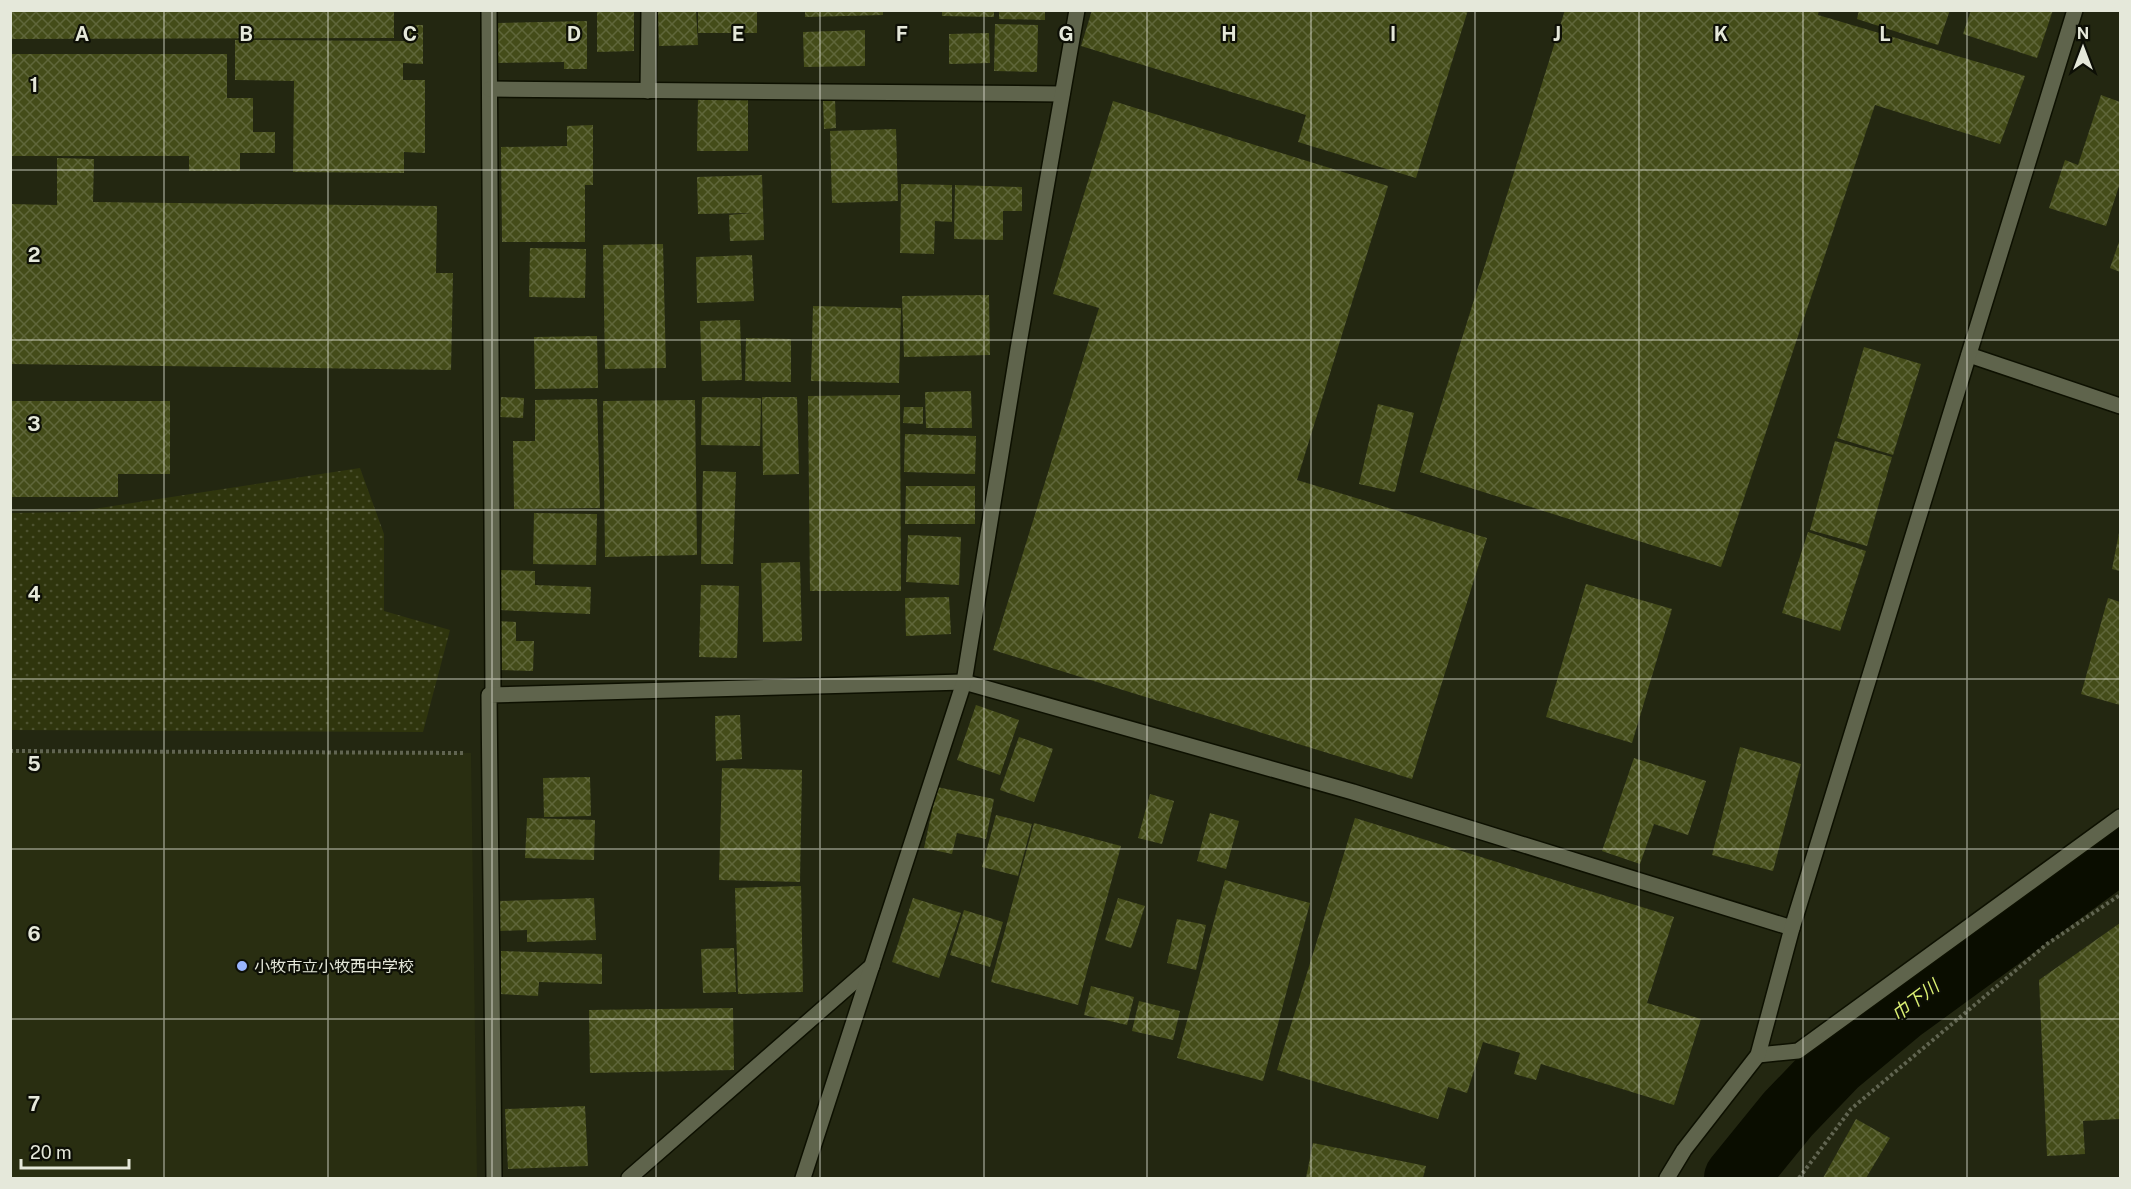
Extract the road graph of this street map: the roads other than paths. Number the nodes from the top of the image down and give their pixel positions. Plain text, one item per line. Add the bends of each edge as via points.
1 (489, 10) edge
2 (649, 10) edge
3 (1077, 10) edge
4 (2075, 10) edge
5 (490, 89) junction
6 (648, 91) junction
7 (1062, 94) junction
8 (1969, 355) junction
9 (2121, 406) edge
10 (964, 682) junction
11 (493, 695) junction
12 (2121, 817) edge
13 (1792, 928) junction
14 (872, 966) junction
15 (1758, 1055) junction
16 (494, 1179) edge
17 (629, 1179) edge
18 (802, 1179) edge
19 (1667, 1179) edge

1 - 5 street
2 - 6 street
3 - 7 street
4 - 8 street
5 - 6 street
5 - 11 street
6 - 7 street
7 - 10 street
8 - 9 street
8 - 13 street
10 - 11 street
10 - 13 street via 1353,792
10 - 14 street
11 - 16 street via 489,695 489,753
12 - 15 street via 1798,1051
13 - 15 street
14 - 17 street
14 - 18 street
15 - 19 street via 1684,1149

